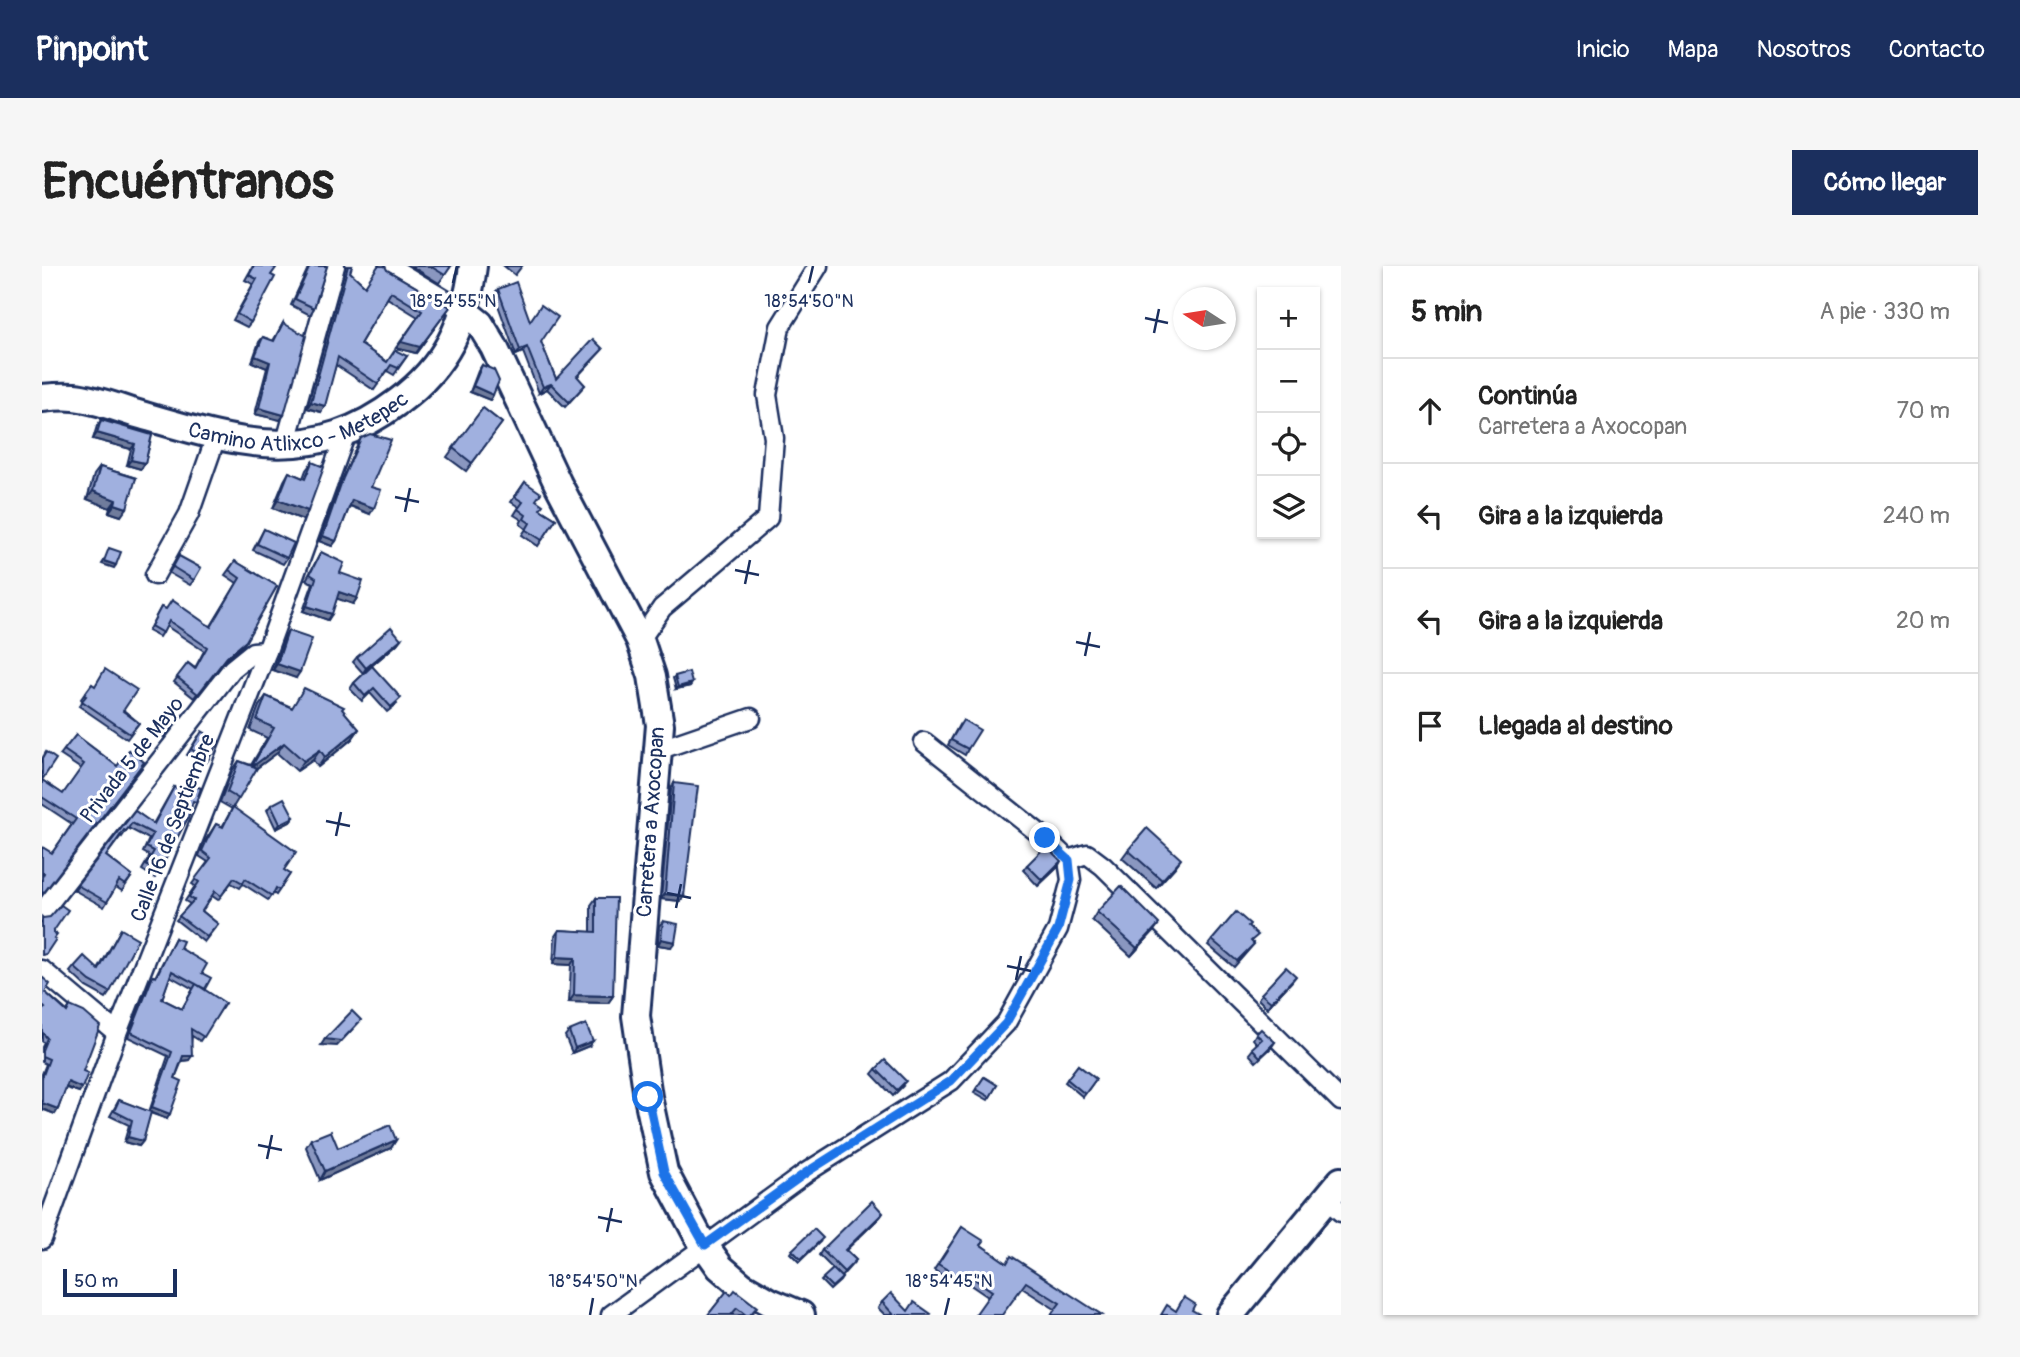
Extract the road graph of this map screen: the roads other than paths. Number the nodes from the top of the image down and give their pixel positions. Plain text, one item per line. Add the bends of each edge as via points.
1 (335, 266) edge
2 (388, 266) edge
3 (473, 266) edge
4 (818, 266) edge
5 (465, 312) junction
6 (42, 398) edge
7 (346, 433) junction
8 (216, 437) junction
9 (285, 445) junction
10 (155, 575) dead end
11 (640, 640) junction
12 (267, 650) junction
13 (751, 718) dead end
14 (924, 742) dead end
15 (658, 750) junction
16 (1069, 860) junction
17 (42, 912) edge
18 (42, 970) edge
19 (117, 1033) junction
20 (1341, 1101) edge
21 (1336, 1198) edge
22 (42, 1239) edge
23 (705, 1245) junction
24 (611, 1315) edge
25 (801, 1315) edge
26 (1230, 1315) edge

1 - 9 street
2 - 5 street
3 - 5 main road, Camino Atlixco - Metepec
4 - 11 street via 780,327 767,395 774,438 768,518 663,608
5 - 7 main road, Camino Atlixco - Metepec via 452,344 422,384 382,414
5 - 11 main road, Carretera a Axocopan via 480,324 494,347 558,484
6 - 8 main road, Camino Atlixco - Metepec via 75,397
7 - 9 main road, Camino Atlixco - Metepec
7 - 12 street, Calle 16 de Septiembre
8 - 9 main road, Camino Atlixco - Metepec
8 - 10 street via 188,514
11 - 15 main road, Carretera a Axocopan via 652,676 660,725
12 - 17 street, Privada 5 de Mayo via 253,652 232,669
12 - 19 street, Calle 16 de Septiembre
13 - 15 street
14 - 16 street
15 - 23 main road, Carretera a Axocopan via 636,1016 664,1172
16 - 20 street via 1087,854 1103,866
16 - 23 street via 1071,880 1058,929 1006,1023 951,1081 807,1172
18 - 19 street
19 - 22 street, Calle 16 de Septiembre
21 - 26 main road
23 - 24 street
23 - 25 main road, Carretera a Axocopan via 720,1267 742,1286

